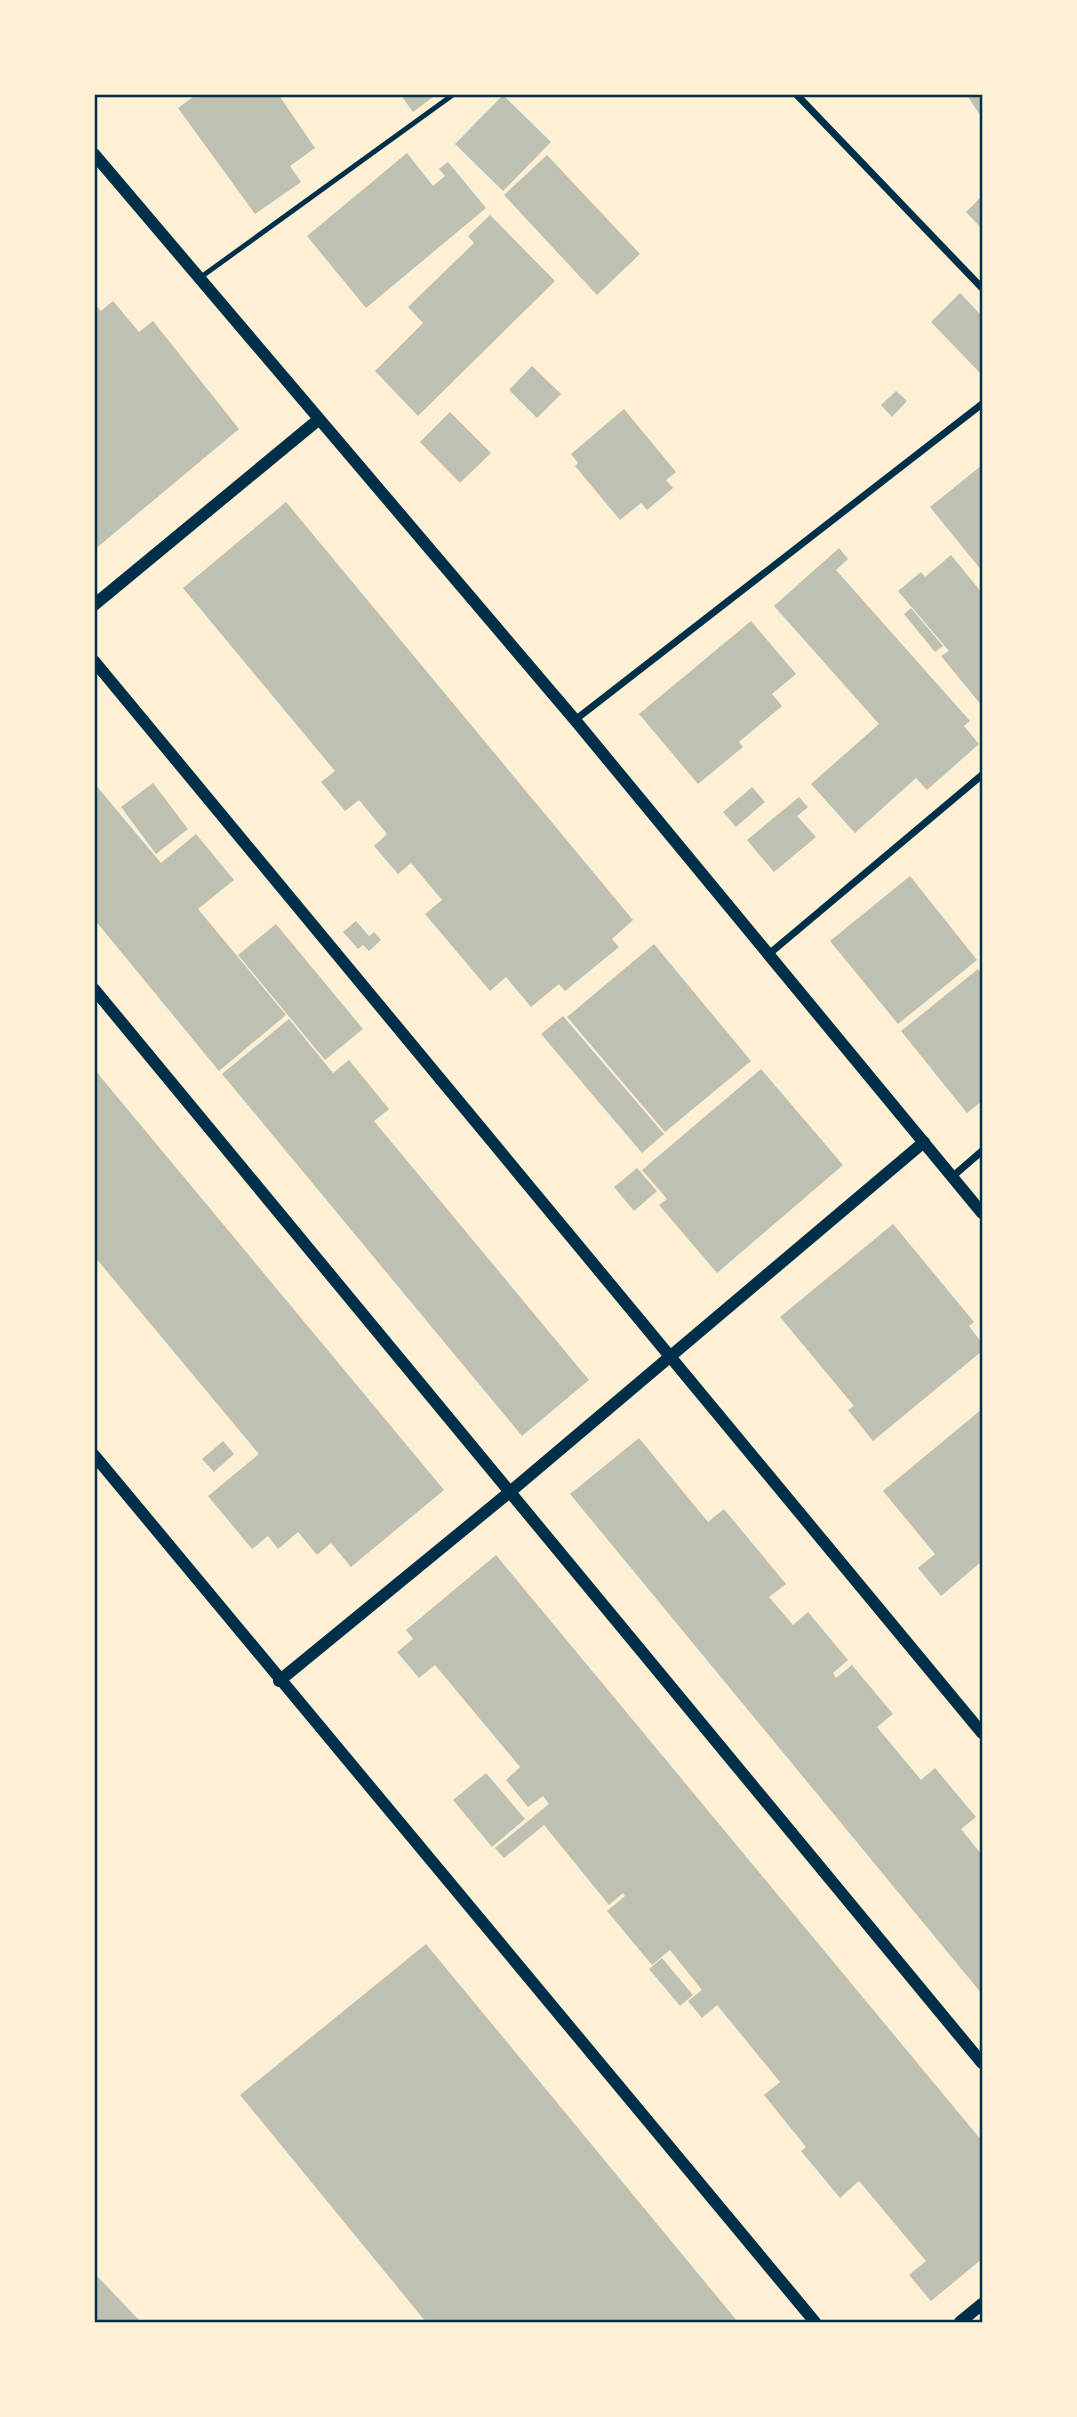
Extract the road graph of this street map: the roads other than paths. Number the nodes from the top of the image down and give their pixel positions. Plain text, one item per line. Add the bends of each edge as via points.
1 (454, 94) edge
2 (796, 94) edge
3 (94, 153) edge
4 (200, 278) junction
5 (982, 288) edge
6 (982, 404) edge
7 (318, 420) junction
8 (94, 604) edge
9 (94, 662) edge
10 (575, 720) junction
11 (982, 775) edge
12 (769, 954) junction
13 (94, 989) edge
14 (924, 1142) junction
15 (982, 1151) edge
16 (952, 1177) junction
17 (982, 1213) edge
18 (671, 1354) junction
19 (94, 1455) edge
20 (511, 1491) junction
21 (279, 1681) junction
22 (982, 1733) edge
23 (982, 2063) edge
24 (982, 2304) edge
25 (815, 2322) edge
26 (960, 2322) edge

1 - 4 lane
2 - 5 street
3 - 4 street
4 - 7 street
6 - 10 street
7 - 8 street
7 - 10 street
9 - 18 street
10 - 12 street
11 - 12 street
12 - 14 street
13 - 20 street
14 - 16 street
14 - 18 street
15 - 16 street
16 - 17 street
18 - 20 street
18 - 22 street
19 - 21 street
20 - 21 street
20 - 23 street
21 - 25 street
24 - 26 street

